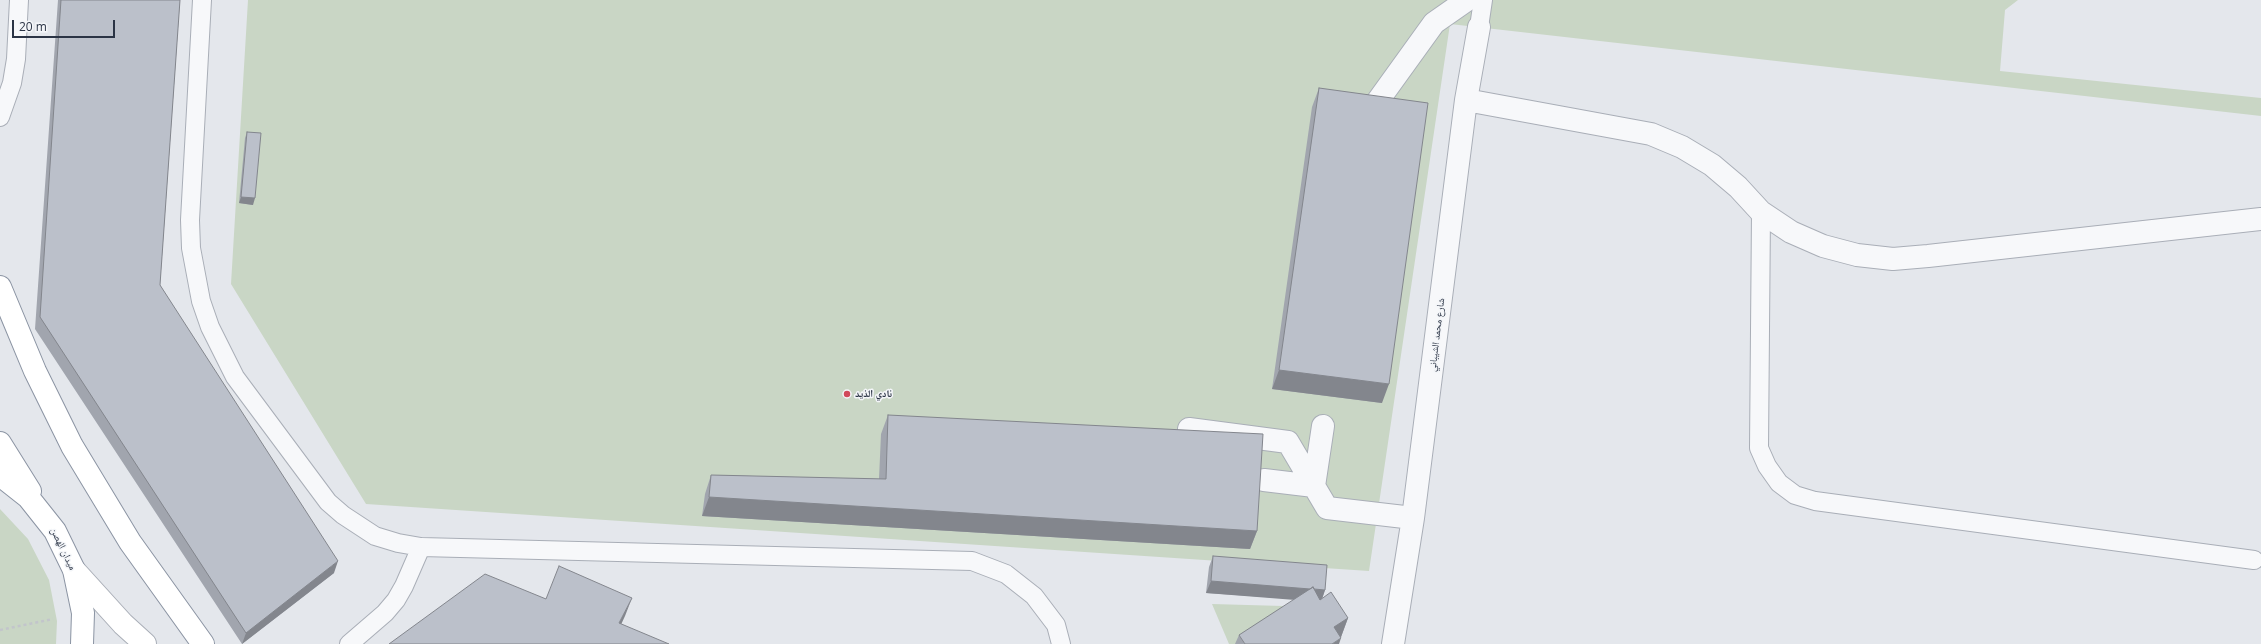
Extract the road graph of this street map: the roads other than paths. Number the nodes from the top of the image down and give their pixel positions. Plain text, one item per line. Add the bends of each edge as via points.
1 (19, 0) edge
2 (202, 0) edge
3 (1467, 0) edge
4 (1483, 0) edge
5 (1479, 27) joint
6 (1466, 100) junction
7 (1372, 109) edge
8 (0, 117) edge
9 (1761, 212) junction
10 (2261, 219) edge
11 (0, 287) edge
12 (1323, 426) dead end
13 (1189, 429) edge
14 (0, 443) edge
15 (0, 476) edge
16 (1264, 480) dead end
17 (1314, 486) junction
18 (1413, 518) junction
19 (55, 531) junction
20 (420, 547) junction
21 (2254, 560) dead end
22 (74, 570) junction
23 (82, 644) edge
24 (145, 644) edge
25 (203, 644) edge
26 (349, 644) edge
27 (1061, 644) edge
28 (1393, 644) edge

1 - 8 lane via 16,59 12,83
2 - 20 lane via 190,220 195,275 210,327 235,377 328,502 342,515 375,536
3 - 7 street via 1434,23
4 - 5 lane
5 - 6 street, شارع محمد الشيباني
6 - 9 street via 1651,134 1682,147 1712,165 1738,187
6 - 18 street, شارع محمد الشيباني
9 - 10 street via 1791,232 1823,246 1857,255 1893,258
9 - 21 lane via 1759,448 1766,466 1779,483 1795,495 1815,501
11 - 25 main road via 35,371 72,446 130,542
12 - 17 street
13 - 17 street via 1288,442
14 - 19 main road
15 - 19 main road, ميدان الهصن via 28,497
16 - 17 street
17 - 18 street via 1328,508
18 - 28 street, شارع محمد الشيباني
19 - 22 main road, ميدان الهصن
20 - 26 lane via 396,600 386,613
20 - 27 lane via 972,562 1006,574 1034,596 1056,625
22 - 23 main road, ميدان الهصن via 83,613
22 - 24 main road via 122,624

